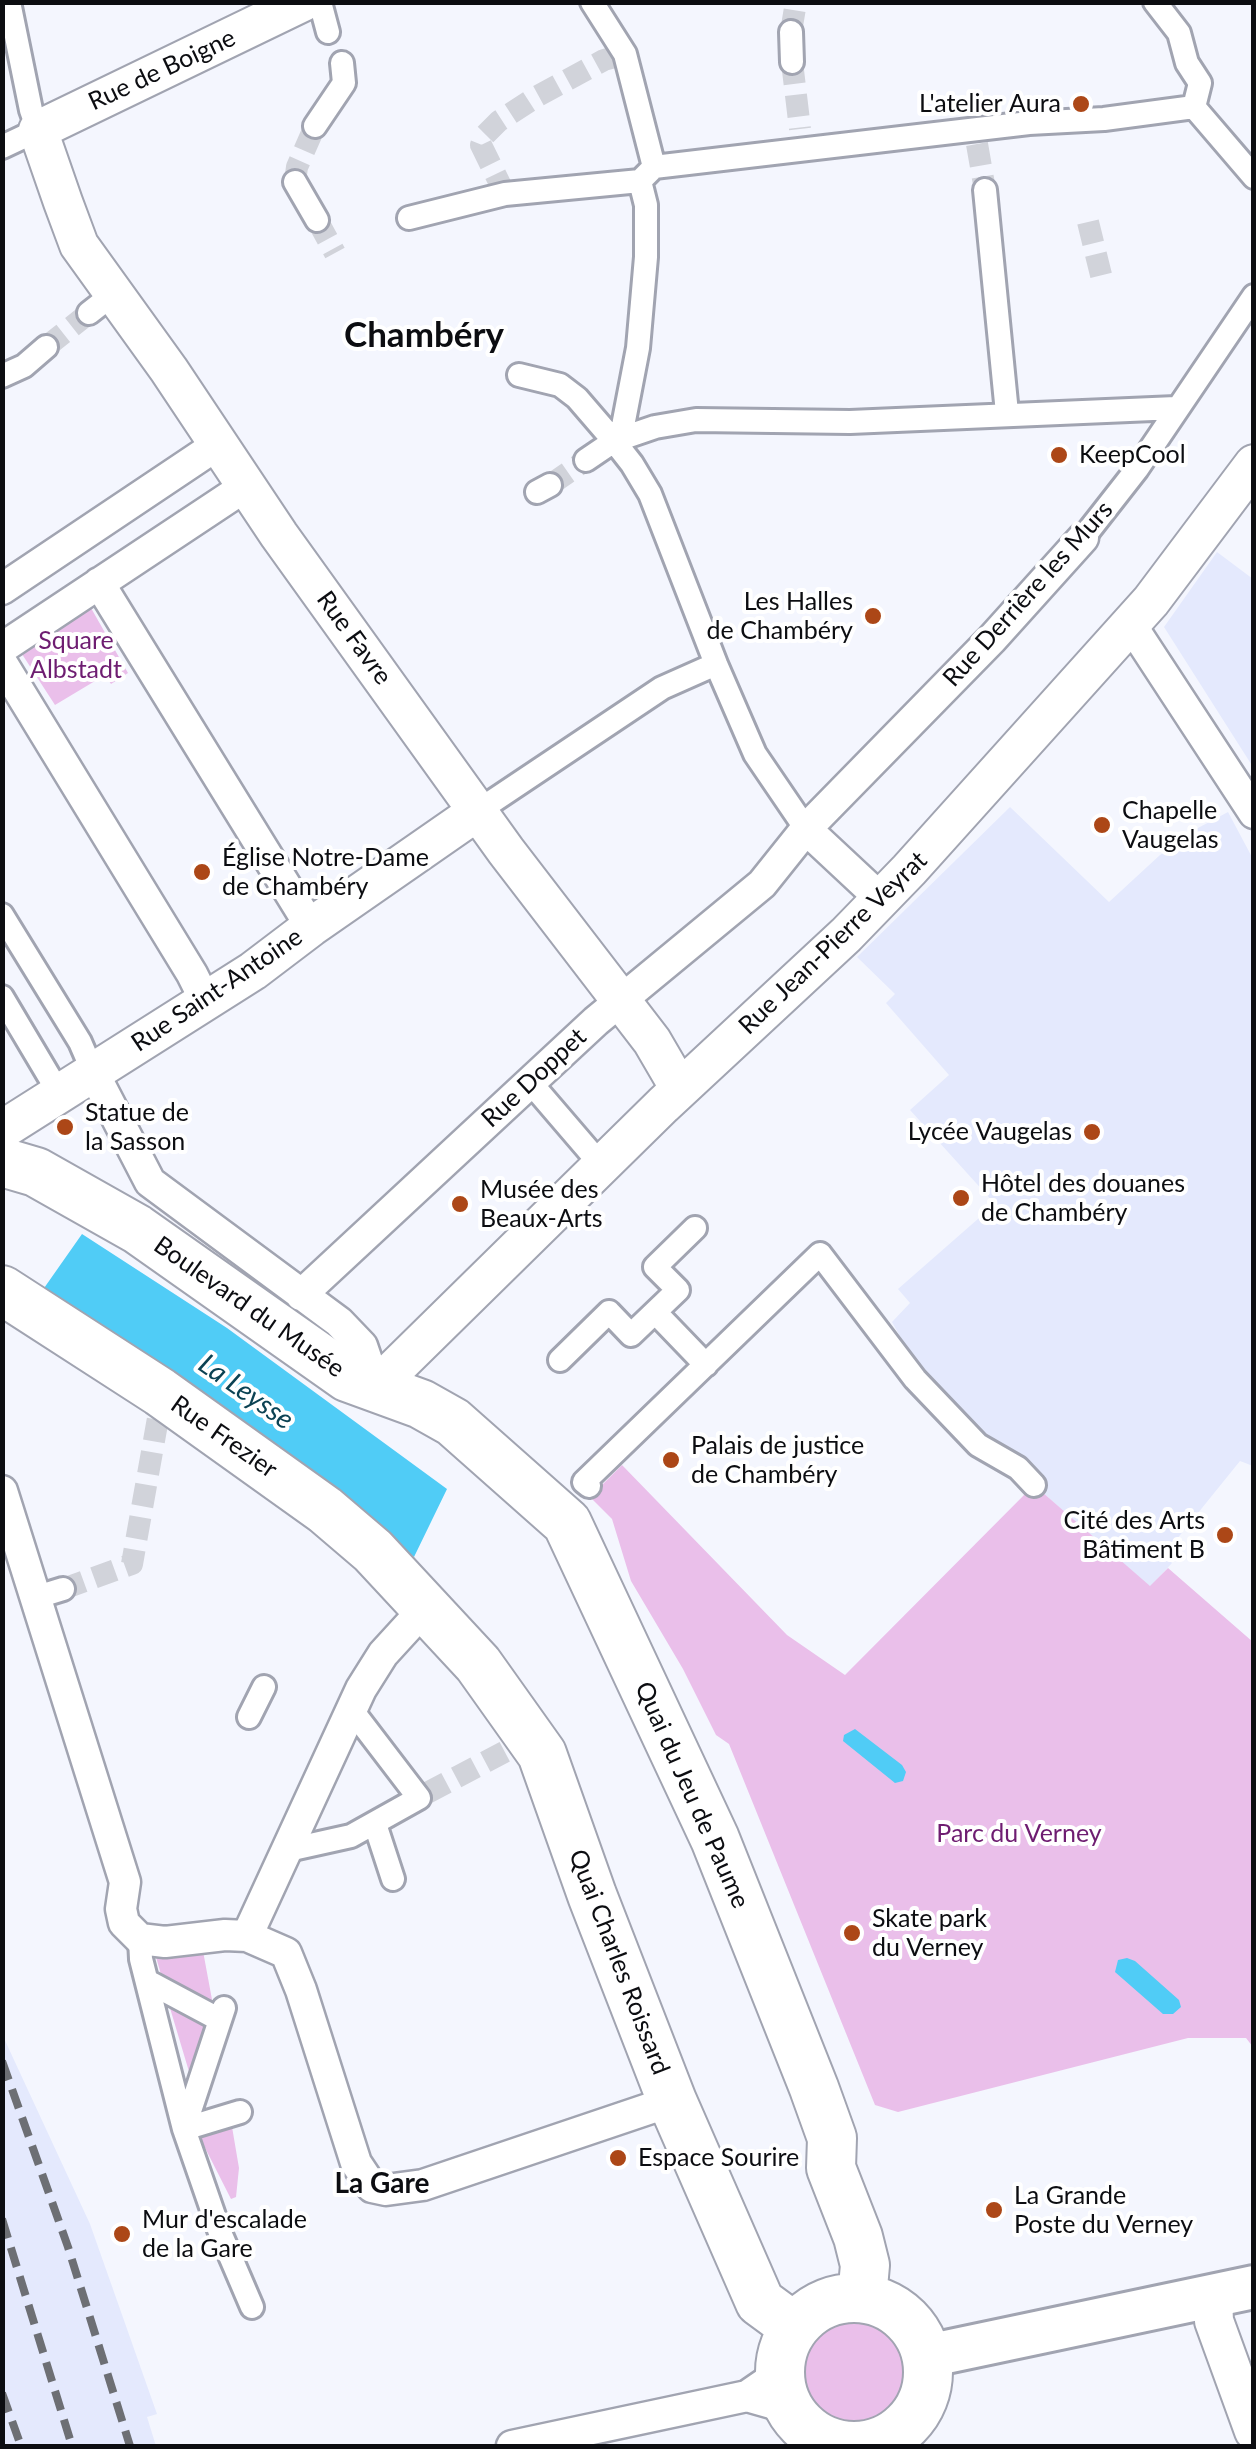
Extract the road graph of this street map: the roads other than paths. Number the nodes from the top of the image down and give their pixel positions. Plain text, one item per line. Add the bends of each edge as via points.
1 (8, 2) edge
2 (302, 2) edge
3 (320, 2) edge
4 (592, 2) edge
5 (1155, 2) edge
6 (264, 11) edge
7 (328, 32) dead end
8 (792, 32) tunnel mouth
9 (792, 62) tunnel mouth
10 (342, 63) dead end
11 (1194, 108) junction
12 (315, 126) tunnel mouth
13 (38, 130) junction
14 (2, 147) edge
15 (647, 174) junction
16 (1254, 177) edge
17 (295, 182) dead end
18 (985, 190) tunnel mouth
19 (408, 218) dead end
20 (317, 220) tunnel mouth
21 (1254, 296) edge
22 (46, 347) tunnel mouth
23 (520, 375) dead end
24 (2, 376) edge
25 (1176, 408) junction
26 (1007, 413) junction
27 (614, 441) junction
28 (218, 445) junction
29 (586, 460) tunnel mouth
30 (1254, 464) edge
31 (246, 486) junction
32 (1083, 538) joint
33 (99, 583) junction
34 (2, 588) edge
35 (1131, 626) junction
36 (2, 648) edge
37 (2, 663) edge
38 (716, 664) junction
39 (478, 811) junction
40 (1254, 813) edge
41 (806, 829) junction
42 (775, 870) joint
43 (881, 899) junction
44 (2, 914) edge
45 (311, 927) junction
46 (2, 998) edge
47 (206, 1002) junction
48 (620, 1002) junction
49 (93, 1072) junction
50 (530, 1082) junction
51 (680, 1089) junction
52 (59, 1093) junction
53 (2, 1130) edge
54 (2, 1162) edge
55 (602, 1166) junction
56 (695, 1228) dead end
57 (2, 1290) edge
58 (301, 1295) junction
59 (655, 1312) junction
60 (560, 1360) dead end
61 (706, 1365) junction
62 (376, 1388) junction
63 (1034, 1485) dead end
64 (589, 1486) dead end
65 (2, 1491) edge
66 (426, 1606) junction
67 (264, 1686) dead end
68 (351, 1709) junction
69 (248, 1717) dead end
70 (375, 1824) junction
71 (288, 1850) junction
72 (393, 1878) dead end
73 (246, 1936) junction
74 (140, 1939) junction
75 (147, 1982) junction
76 (672, 2101) junction
77 (240, 2112) dead end
78 (184, 2130) junction
79 (1233, 2292) edge
80 (862, 2298) junction
81 (252, 2307) dead end
82 (794, 2327) junction
83 (926, 2372) junction
84 (788, 2412) edge
85 (1254, 2432) edge
86 (633, 2435) edge
87 (512, 2446) edge
88 (929, 2446) edge

1 - 13 street
2 - 6 street, Rue de Boigne
3 - 7 street
4 - 15 street via 625,54
5 - 11 street via 1179,34 1200,84
6 - 13 street, Rue de Boigne
8 - 9 street
10 - 12 street via 344,83
11 - 15 street via 976,136 802,139
11 - 16 street
13 - 14 street
13 - 28 street, Rue Favre via 101,304 169,370
15 - 19 street via 505,194
15 - 27 street via 638,348
17 - 20 street
18 - 26 street
21 - 25 street, Rue Derrière les Murs
22 - 24 street
23 - 27 street via 560,384
25 - 26 street
25 - 32 street, Rue Derrière les Murs
26 - 27 street via 850,422 696,420
27 - 29 street
27 - 38 street via 650,494
28 - 31 street, Rue Favre
28 - 34 street
30 - 35 street, Rue Jean-Pierre Veyrat
31 - 33 street
31 - 39 street, Rue Favre
32 - 41 street, Rue Derrière les Murs
33 - 36 street
33 - 45 street
35 - 40 street
35 - 43 street, Rue Jean-Pierre Veyrat
37 - 47 street
38 - 39 street via 662,688
38 - 41 street via 754,754
39 - 45 street, Rue Saint-Antoine
39 - 48 street, Rue Favre
41 - 42 street, Rue Derrière les Murs
41 - 43 street
42 - 48 street, Rue Doppet
43 - 51 street, Rue Jean-Pierre Veyrat
44 - 49 street
45 - 47 street, Rue Saint-Antoine
46 - 52 street
47 - 49 street, Rue Saint-Antoine
48 - 50 street, Rue Doppet
48 - 51 street, Rue Favre
49 - 52 street, Rue Saint-Antoine
49 - 58 street, Boulevard du Musée via 150,1182
50 - 55 street
50 - 58 street, Rue Doppet
51 - 55 street, Rue Jean-Pierre Veyrat
52 - 53 street, Rue Saint-Antoine
54 - 62 main road, Boulevard du Musée via 36,1172 137,1229 334,1368
55 - 62 street, Rue Jean-Pierre Veyrat
56 - 59 street via 655,1267 678,1290
57 - 66 main road, Rue Frezier via 267,1466 355,1534
58 - 62 street, Boulevard du Musée via 362,1346
59 - 60 street via 632,1335 609,1312
59 - 61 street
61 - 63 street via 820,1254 915,1380 978,1445
61 - 64 street via 584,1482
62 - 80 main road, Quai du Jeu de Paume via 453,1422 567,1523 676,1750 814,2088 832,2138 832,2168 858,2237
65 - 74 street via 50,1593 125,1882 120,1909
66 - 68 street via 383,1654
66 - 76 main road, Quai Charles Roissard via 478,1664 542,1754
67 - 69 street
68 - 70 street via 422,1795
68 - 71 street
70 - 71 street
70 - 72 street
71 - 73 street
73 - 74 street
73 - 76 street via 286,1953 356,2163 372,2187 424,2185
74 - 75 street
75 - 78 street
75 - 78 street via 222,2014
76 - 82 main road, Quai Charles Roissard via 760,2302
77 - 78 street
78 - 81 street
79 - 83 main road
79 - 85 street via 1214,2321
80 - 82 main road via 825,2304
80 - 83 main road via 899,2314 916,2332
82 - 84 main road via 782,2349
83 - 84 main road via 912,2418 879,2442 844,2446
83 - 88 main road
84 - 86 street
86 - 87 street via 565,2434

